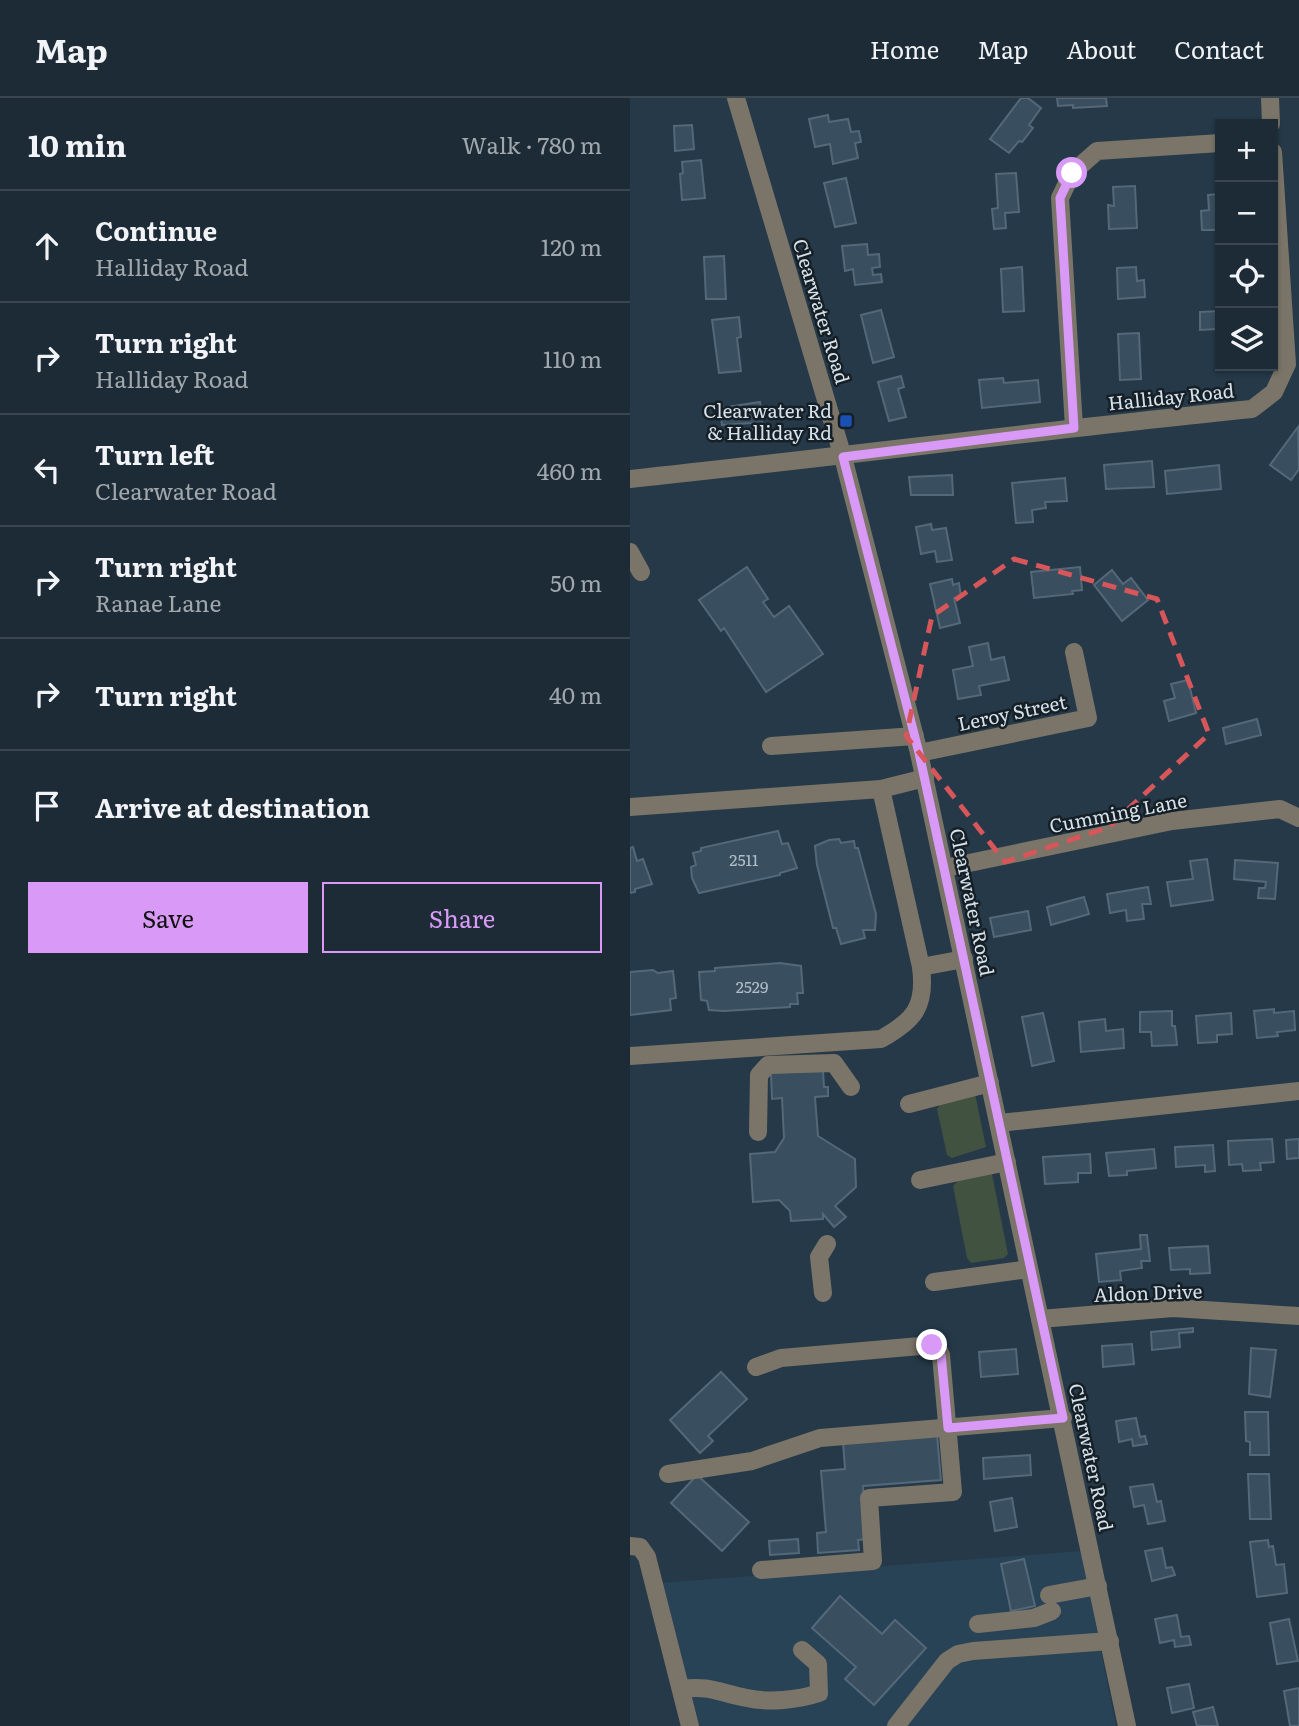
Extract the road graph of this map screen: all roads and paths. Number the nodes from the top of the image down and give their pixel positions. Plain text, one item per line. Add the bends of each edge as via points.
1 (736, 98) edge
2 (1270, 98) edge
3 (1271, 119) edge
4 (1215, 143) edge
5 (1275, 182) edge
6 (1074, 428) junction
7 (843, 457) junction
8 (630, 479) edge
9 (630, 552) edge
10 (641, 572) dead end
11 (1074, 652) dead end
12 (917, 744) junction
13 (771, 746) dead end
14 (925, 778) junction
15 (881, 789) junction
16 (630, 807) edge
17 (1299, 818) edge
18 (944, 868) junction
19 (964, 959) junction
20 (921, 967) junction
21 (630, 1056) edge
22 (990, 1083) junction
23 (851, 1087) dead end
24 (1299, 1091) edge
25 (909, 1104) dead end
26 (999, 1123) junction
27 (758, 1132) dead end
28 (1007, 1162) junction
29 (920, 1180) dead end
30 (827, 1244) dead end
31 (1029, 1269) junction
32 (934, 1282) dead end
33 (823, 1293) dead end
34 (1299, 1316) edge
35 (1040, 1318) junction
36 (756, 1367) dead end
37 (1063, 1418) junction
38 (948, 1428) junction
39 (668, 1474) dead end
40 (635, 1546) edge
41 (761, 1570) dead end
42 (1098, 1586) junction
43 (978, 1624) dead end
44 (1110, 1641) junction
45 (802, 1650) dead end
46 (681, 1689) junction
47 (690, 1726) edge
48 (896, 1726) edge
49 (1127, 1726) edge

1 - 7 street, Clearwater Road
2 - 3 street
4 - 6 street via 1097,151 1072,173 1060,198
5 - 6 street, Halliday Road via 1287,364 1274,392 1252,409
6 - 7 street, Halliday Road
7 - 8 street, Halliday Road
7 - 12 street, Clearwater Road
9 - 10 street
11 - 12 street, Leroy Street via 1088,718
12 - 13 street
12 - 14 street, Clearwater Road
14 - 15 street
14 - 18 street, Clearwater Road
15 - 16 street
15 - 20 street
17 - 18 street, Cumming Lane via 1280,809 1172,821
18 - 19 street, Clearwater Road
19 - 20 street
19 - 22 street, Clearwater Road
20 - 21 street via 921,1000 913,1015 881,1039
22 - 25 street
22 - 26 street, Clearwater Road
23 - 27 street via 834,1063 768,1065 759,1075
24 - 26 street
26 - 28 street, Clearwater Road
28 - 29 street
28 - 31 street, Clearwater Road
30 - 33 street via 819,1256
31 - 32 street
31 - 35 street, Clearwater Road
34 - 35 street, Aldon Drive via 1173,1308
35 - 37 street, Clearwater Road
36 - 38 street via 781,1358 932,1345 941,1354
37 - 38 street
37 - 42 street, Clearwater Road
38 - 39 street via 820,1438 752,1461
38 - 41 street via 953,1492 869,1498 873,1561
40 - 46 street via 647,1557
42 - 43 street via 1050,1603 1034,1618
42 - 44 street, Clearwater Road
44 - 48 street via 958,1654 947,1661
44 - 49 street, Clearwater Road
45 - 46 street via 818,1664 819,1693 809,1697 749,1699 701,1686
46 - 47 street

